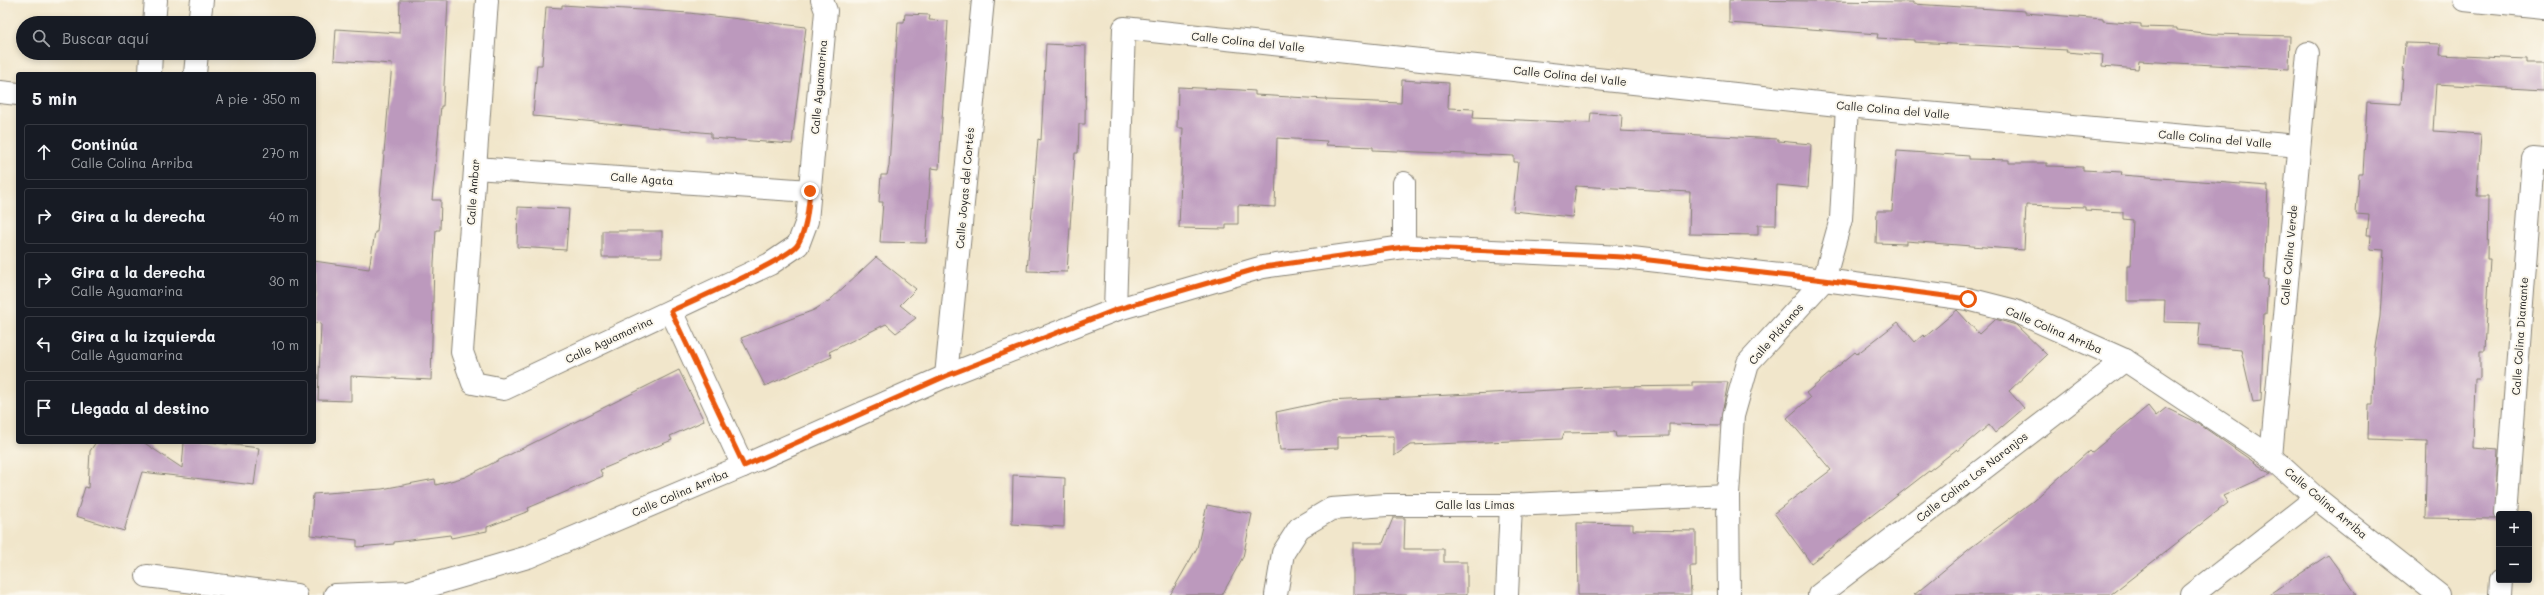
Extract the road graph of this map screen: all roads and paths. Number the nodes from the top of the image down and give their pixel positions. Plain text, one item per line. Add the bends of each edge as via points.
1 (156, 0) edge
2 (202, 0) edge
3 (487, 0) edge
4 (822, 0) edge
5 (983, 0) edge
6 (2464, 0) edge
7 (2544, 8) edge
8 (155, 16) edge
9 (201, 16) edge
10 (2308, 53) dead end
11 (151, 60) edge
12 (196, 60) edge
13 (150, 72) edge
14 (195, 72) edge
15 (0, 92) edge
16 (16, 94) edge
17 (1847, 106) junction
18 (2298, 146) junction
19 (2539, 159) edge
20 (475, 168) junction
21 (1404, 183) dead end
22 (810, 191) junction
23 (1404, 247) junction
24 (1824, 280) junction
25 (1115, 310) junction
26 (671, 311) junction
27 (2125, 360) junction
28 (946, 376) junction
29 (472, 383) joint
30 (2271, 456) junction
31 (744, 466) junction
32 (1728, 495) junction
33 (2316, 498) junction
34 (1511, 505) junction
35 (2506, 511) edge
36 (147, 576) dead end
37 (2501, 583) edge
38 (296, 595) edge
39 (335, 595) edge
40 (1276, 595) edge
41 (1506, 595) edge
42 (1729, 595) edge
43 (1819, 595) edge
44 (2192, 595) edge
45 (2439, 595) edge
46 (2500, 595) edge

1 - 8 street
2 - 9 street
3 - 20 street, Calle Ambar
4 - 22 street, Calle Aguamarina via 826,11
5 - 28 street, Calle Joyas del Cortés
6 - 7 street
10 - 18 street, Calle Colina Verde
11 - 13 street
12 - 14 street
15 - 16 street
17 - 18 street, Calle Colina del Valle
17 - 24 street, Calle Plátanos via 1841,219
17 - 25 street, Calle Colina del Valle via 1124,28
18 - 30 street, Calle Colina Verde
19 - 35 street, Calle Colina Diamante
20 - 22 street, Calle Agata
20 - 29 street, Calle Ambar via 462,352
21 - 23 street
22 - 26 street, Calle Aguamarina via 807,221 798,246 770,264
23 - 24 street, Calle Colina Arriba via 1623,257
23 - 25 street, Calle Colina Arriba via 1263,267
24 - 27 street, Calle Colina Arriba via 1968,299 2015,311
24 - 32 street, Calle Plátanos via 1748,363 1733,416
25 - 28 street, Calle Colina Arriba
26 - 29 street, Calle Aguamarina via 504,389
26 - 31 street
27 - 30 street, Calle Colina Arriba
27 - 43 street, Calle Colina Los Naranjos
28 - 31 street, Calle Colina Arriba
30 - 33 street, Calle Colina Arriba
31 - 39 street, Calle Colina Arriba via 528,557 408,592
32 - 34 street, Calle las Limas
32 - 42 street, Calle Plátanos
33 - 44 street
33 - 45 street, Calle Colina Arriba
34 - 40 street, Calle las Limas via 1387,505 1331,509 1299,528 1283,553
34 - 41 street
36 - 38 street
37 - 46 street

